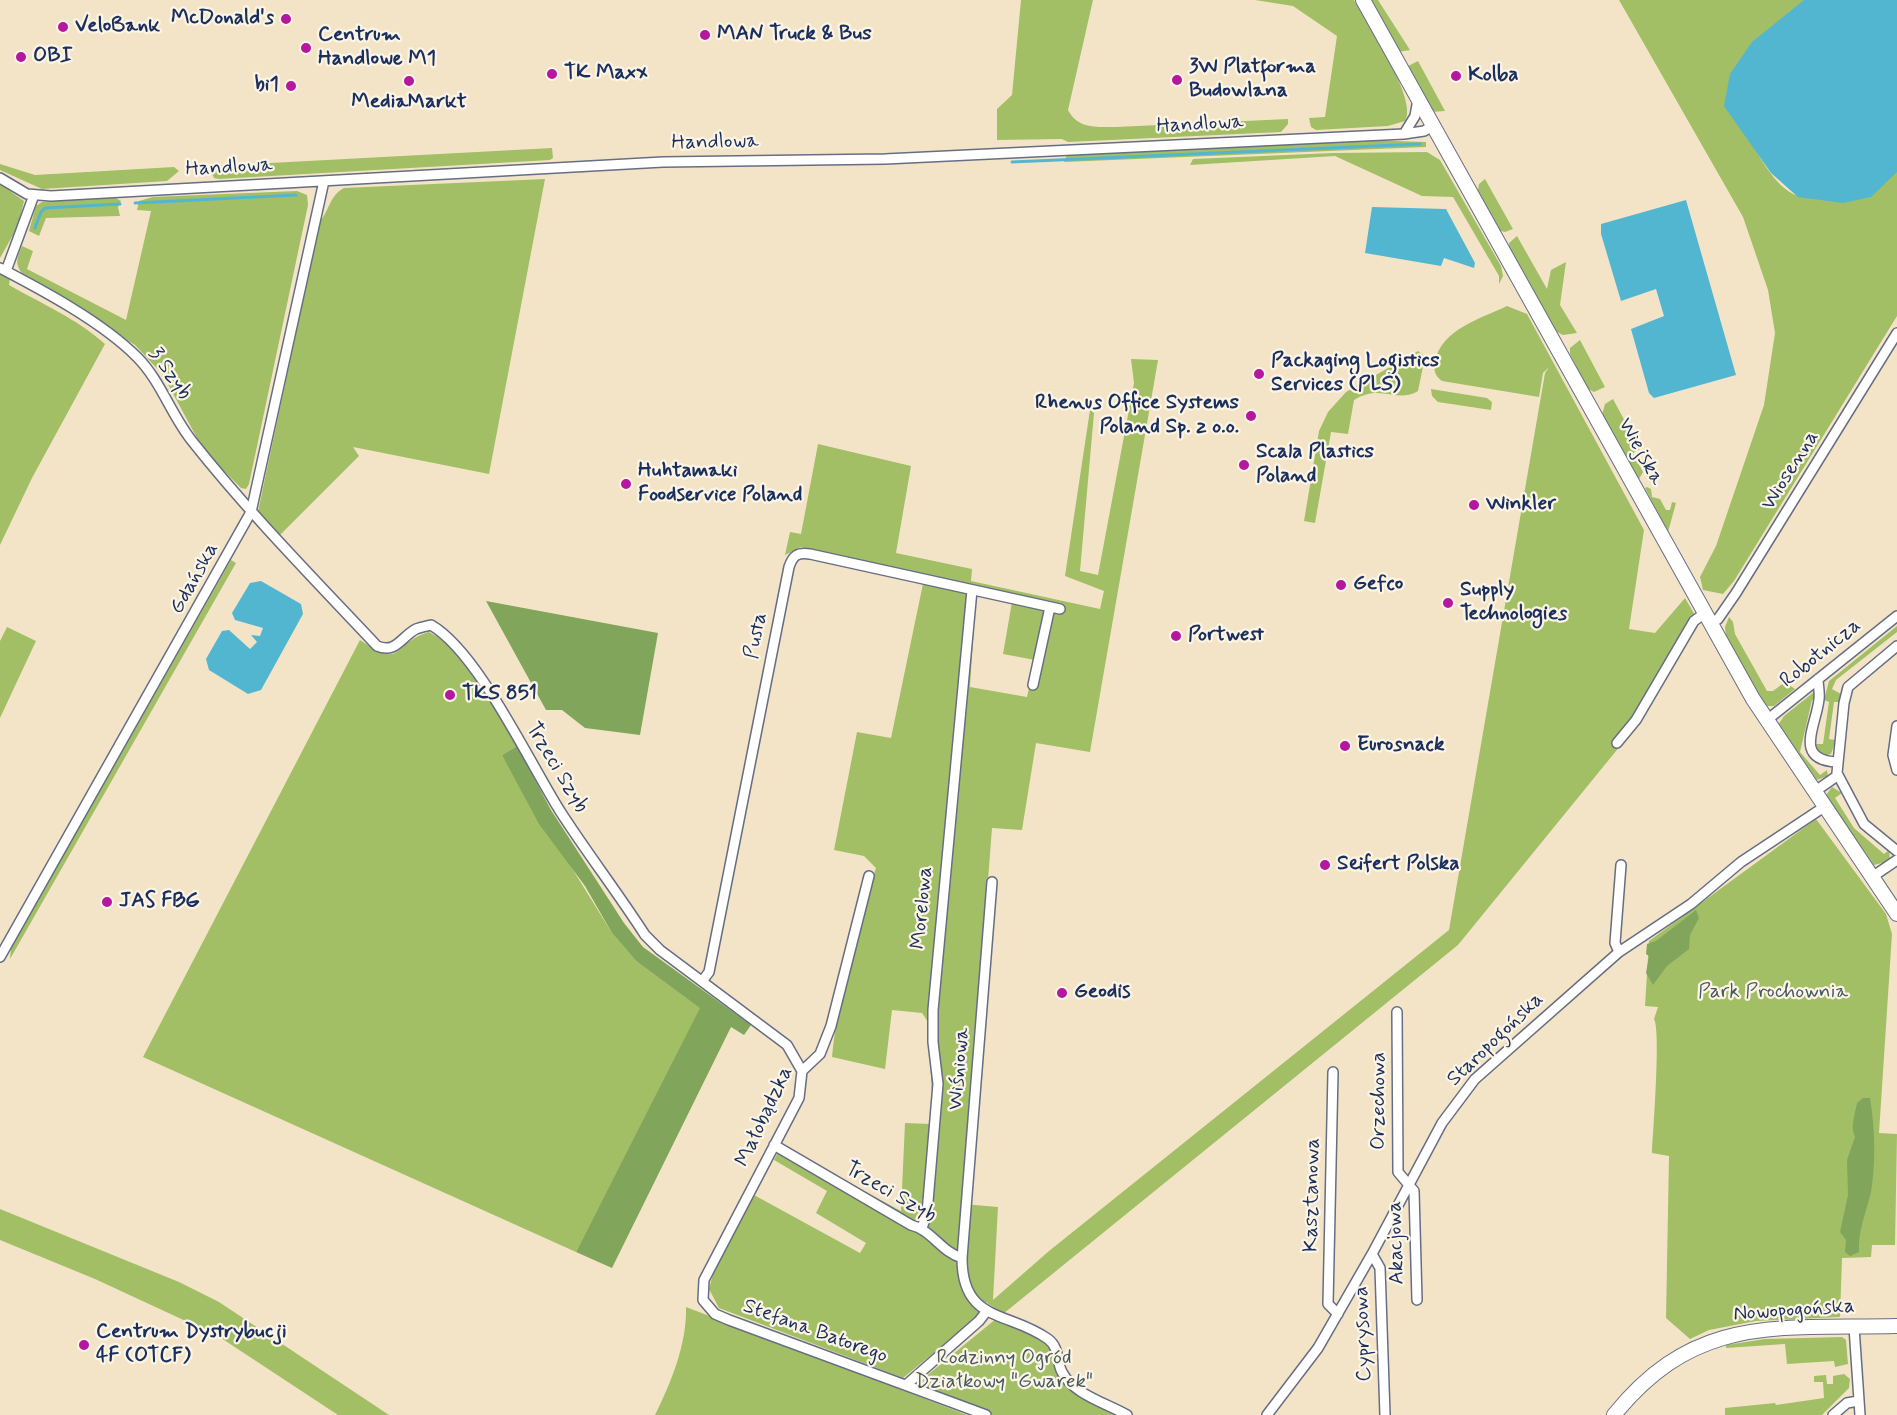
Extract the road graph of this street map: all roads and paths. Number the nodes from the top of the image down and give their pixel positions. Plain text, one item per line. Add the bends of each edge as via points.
1 (1363, 0) edge
2 (1418, 99) junction
3 (1433, 126) junction
4 (1404, 134) junction
5 (0, 177) edge
6 (324, 181) junction
7 (34, 195) junction
8 (3, 270) edge
9 (1897, 333) edge
10 (251, 512) junction
11 (972, 590) junction
12 (1050, 607) junction
13 (1060, 609) dead end
14 (1897, 616) edge
15 (1708, 618) junction
16 (1897, 646) edge
17 (1818, 679) junction
18 (1033, 685) dead end
19 (1767, 720) junction
20 (1897, 726) edge
21 (1617, 743) dead end
22 (1837, 762) junction
23 (1897, 770) edge
24 (1837, 776) junction
25 (1814, 792) junction
26 (1824, 807) junction
27 (1897, 851) edge
28 (1897, 860) edge
29 (1621, 865) dead end
30 (869, 876) dead end
31 (1872, 877) junction
32 (992, 882) dead end
33 (1897, 914) edge
34 (1619, 952) junction
35 (0, 957) edge
36 (703, 980) junction
37 (1397, 1012) dead end
38 (802, 1071) junction
39 (1333, 1072) dead end
40 (774, 1145) junction
41 (1409, 1185) junction
42 (922, 1228) junction
43 (1372, 1254) junction
44 (962, 1258) junction
45 (704, 1300) joint
46 (1417, 1300) dead end
47 (986, 1312) junction
48 (1338, 1314) junction
49 (1897, 1326) edge
50 (1854, 1327) junction
51 (906, 1384) junction
52 (1858, 1401) junction
53 (1619, 1413) edge
54 (986, 1415) edge
55 (1127, 1415) edge
56 (1267, 1415) edge
57 (1385, 1415) edge
58 (1833, 1415) edge
59 (1860, 1415) edge

1 - 2 street, Wiejska
2 - 3 street, Wiejska
2 - 4 street
3 - 4 street, Handlowa
3 - 15 street, Wiejska
4 - 6 street, Handlowa via 885,159 663,162
5 - 7 street
6 - 7 street, Handlowa
6 - 10 street, Gdańska
7 - 8 street
8 - 10 street, 3 Szyb via 76,312 138,358 152,374 190,438
9 - 15 street, Wiosenna via 1741,586 1718,619
10 - 35 street, Gdańska
10 - 36 street, Trzeci Szyb via 377,646 386,650 394,647 416,629 431,625 446,634 501,711 559,809 645,935
11 - 12 street, Pusta
11 - 36 street, Pusta via 810,554 794,556 709,972
11 - 42 street, Morelowa via 933,1010 939,1084 927,1213
12 - 13 street, Pusta
12 - 18 street
14 - 17 street, Robotnicza
15 - 19 street, Wiejska
15 - 21 street, Wiosenna via 1694,621 1636,720
16 - 22 street via 1848,687
17 - 19 street, Robotnicza
17 - 22 street via 1819,700 1809,742 1814,754 1825,762
19 - 25 street, Wiejska
20 - 23 street via 1893,754
22 - 24 street
24 - 25 street
24 - 27 street via 1864,824
25 - 26 street, Wiejska
26 - 31 street, Wiejska
26 - 34 street, Staropogońska via 1741,862 1691,904
28 - 31 street
29 - 34 street via 1615,943
30 - 38 street, Małobądzka via 831,1026 820,1054
31 - 33 street, Wiejska
32 - 44 street, Wiśniowa
34 - 41 street, Staropogońska via 1475,1079 1449,1111
36 - 38 street, Trzeci Szyb via 787,1045
37 - 41 street, Orzechowa via 1398,1172
38 - 40 street, Małobądzka via 799,1098
39 - 48 street, Kasztanowa via 1328,1304
40 - 42 street, Trzeci Szyb
40 - 45 street, Małobądzka via 704,1280
41 - 43 street, Staropogońska
41 - 46 street, Akacjowa via 1414,1191
42 - 44 street, Trzeci Szyb via 942,1249
43 - 48 street, Staropogońska
43 - 57 street, Cyprysowa via 1380,1268
44 - 47 street via 965,1288
45 - 51 street, Stefana Batorego via 715,1314 729,1320
47 - 51 street
47 - 55 street via 1047,1339 1056,1347 1061,1371 1073,1386
48 - 56 street, Staropogońska via 1318,1348
49 - 50 street, Nowopogońska
50 - 52 street
50 - 53 street, Nowopogońska via 1757,1330 1713,1339 1664,1366 1638,1386
51 - 54 street, Stefana Batorego
52 - 58 street via 1847,1402
52 - 59 street

